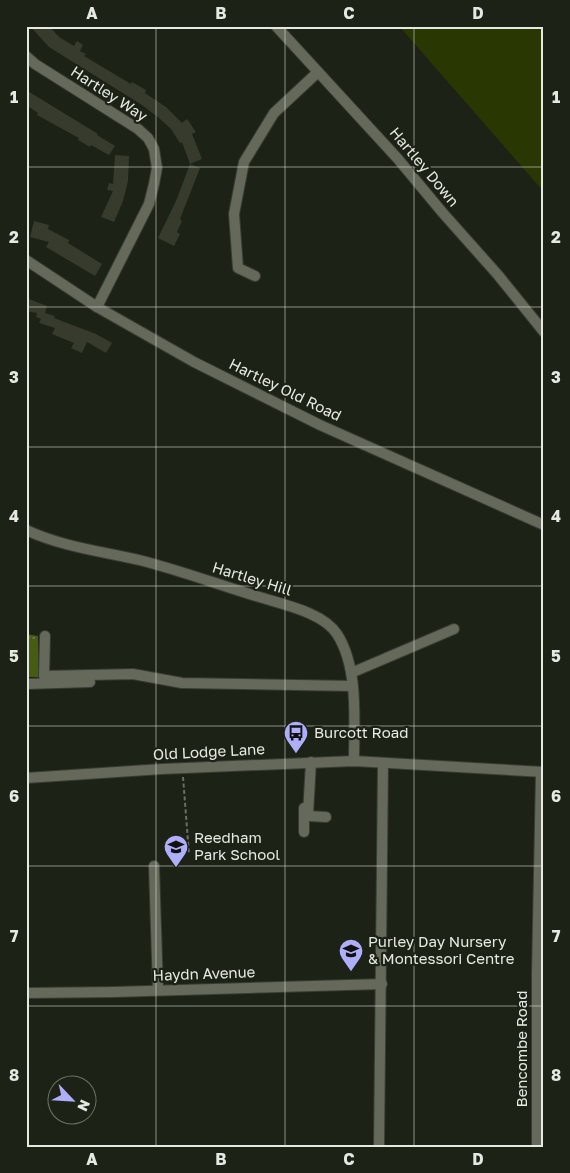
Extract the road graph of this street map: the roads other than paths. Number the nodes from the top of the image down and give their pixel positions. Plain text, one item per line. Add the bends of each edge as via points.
1 (276, 26) edge
2 (26, 56) edge
3 (318, 72) junction
4 (26, 260) edge
5 (255, 276) dead end
6 (97, 307) junction
7 (544, 332) edge
8 (544, 525) edge
9 (26, 530) edge
10 (454, 629) dead end
11 (44, 636) dead end
12 (351, 673) junction
13 (90, 682) dead end
14 (26, 684) edge
15 (352, 686) junction
16 (354, 761) junction
17 (307, 762) junction
18 (383, 763) junction
19 (542, 772) edge
20 (26, 778) edge
21 (326, 817) dead end
22 (304, 832) dead end
23 (154, 866) dead end
24 (382, 984) junction
25 (158, 990) junction
26 (26, 993) edge
27 (379, 1147) edge
28 (537, 1147) edge

1 - 3 street, Hartley Down
2 - 6 street, Hartley Way via 138,129 154,149 157,168 149,204
3 - 5 street via 274,113 244,162 234,214 238,268
3 - 7 street, Hartley Down via 498,274
4 - 6 street, Hartley Old Road
6 - 8 street, Hartley Old Road via 281,406
9 - 12 street, Hartley Hill via 87,550 147,562 319,617 337,633
10 - 12 street
11 - 15 street via 44,676 133,674 182,683
12 - 15 street, Hartley Hill
13 - 14 street
15 - 16 street, Hartley Hill
16 - 17 street, Old Lodge Lane
16 - 18 street, Old Lodge Lane
17 - 20 street, Old Lodge Lane
17 - 21 street via 308,814
17 - 22 street
18 - 19 street, Old Lodge Lane
18 - 24 street
19 - 28 street, Bencombe Road
23 - 25 street
24 - 25 street, Haydn Avenue
24 - 27 street
25 - 26 street, Haydn Avenue

